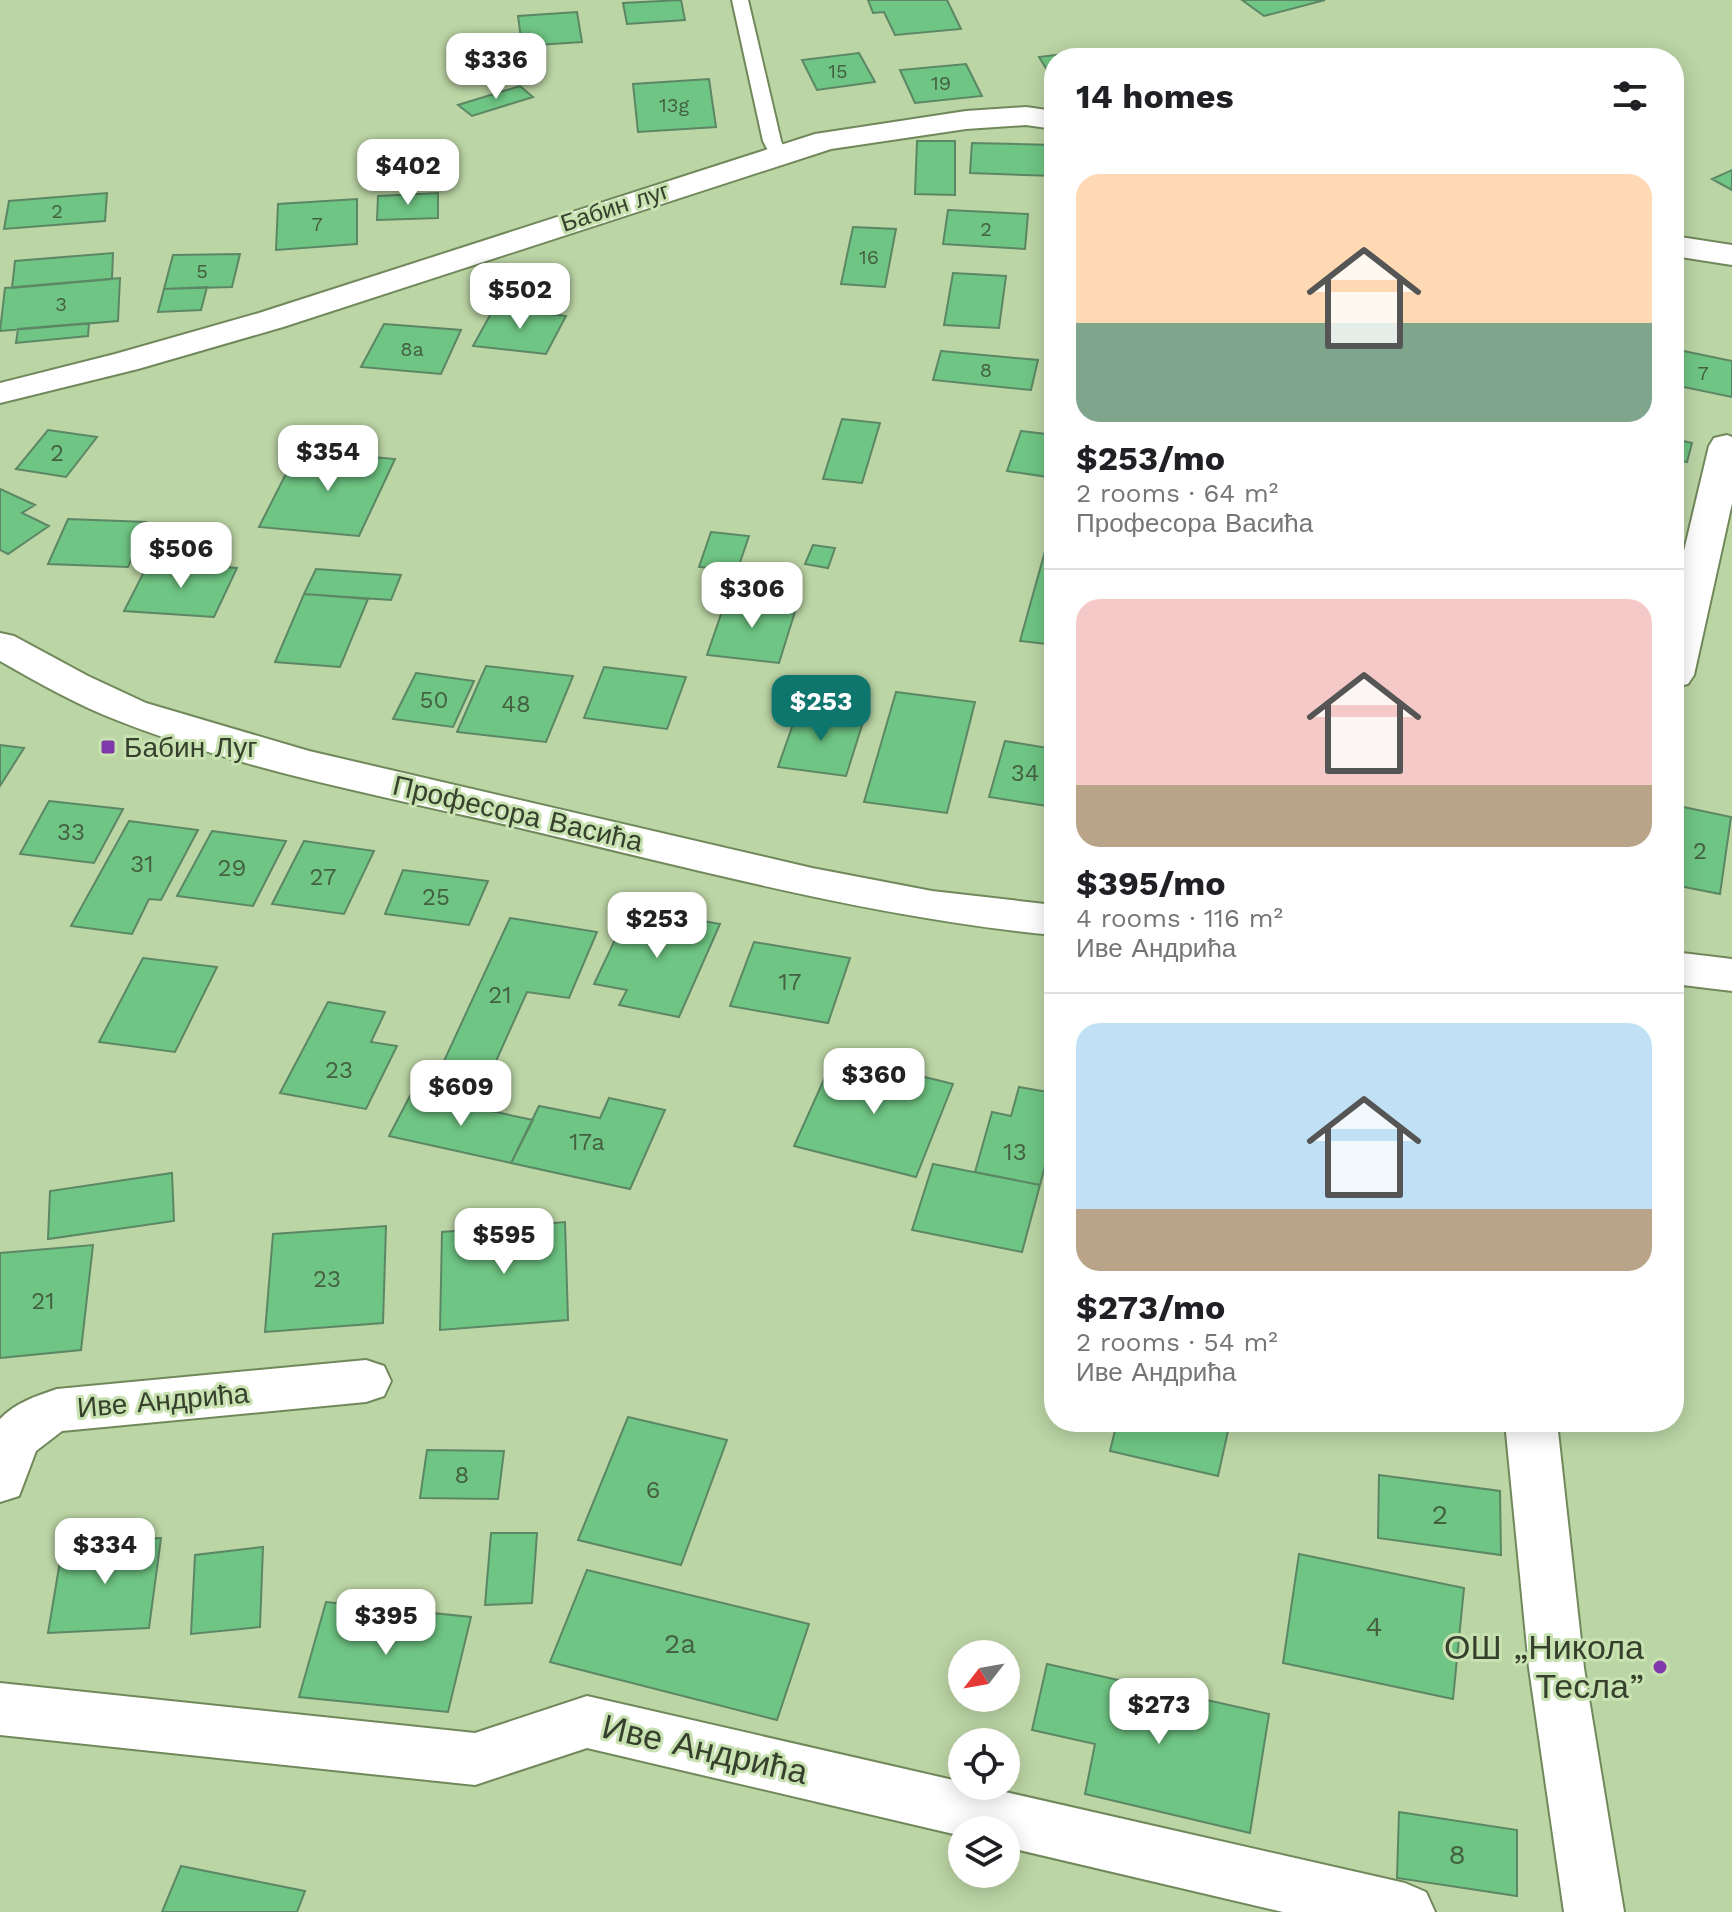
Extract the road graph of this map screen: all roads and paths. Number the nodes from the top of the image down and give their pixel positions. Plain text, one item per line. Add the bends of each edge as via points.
1 (740, 0) edge
2 (1044, 119) edge
3 (778, 154) junction
4 (1684, 248) edge
5 (1732, 255) edge
6 (0, 393) edge
7 (1727, 446) dead end
8 (1684, 632) edge
9 (0, 645) edge
10 (1044, 919) edge
11 (1684, 969) edge
12 (1732, 975) edge
13 (366, 1381) dead end
14 (1532, 1432) edge
15 (0, 1480) edge
16 (0, 1709) edge
17 (1405, 1912) edge
18 (1594, 1912) edge

1 - 3 lane
2 - 3 street, Бабин луг via 966,120 826,140
3 - 6 street, Бабин луг via 271,320
4 - 5 street
7 - 8 street
9 - 10 street, Професора Васића via 150,718 274,756 782,876
11 - 12 street
13 - 15 street, Иве Андрића via 57,1410 34,1419 16,1435
14 - 18 street via 1552,1653
16 - 17 street, Иве Андрића via 475,1759 504,1754 567,1724 587,1722

